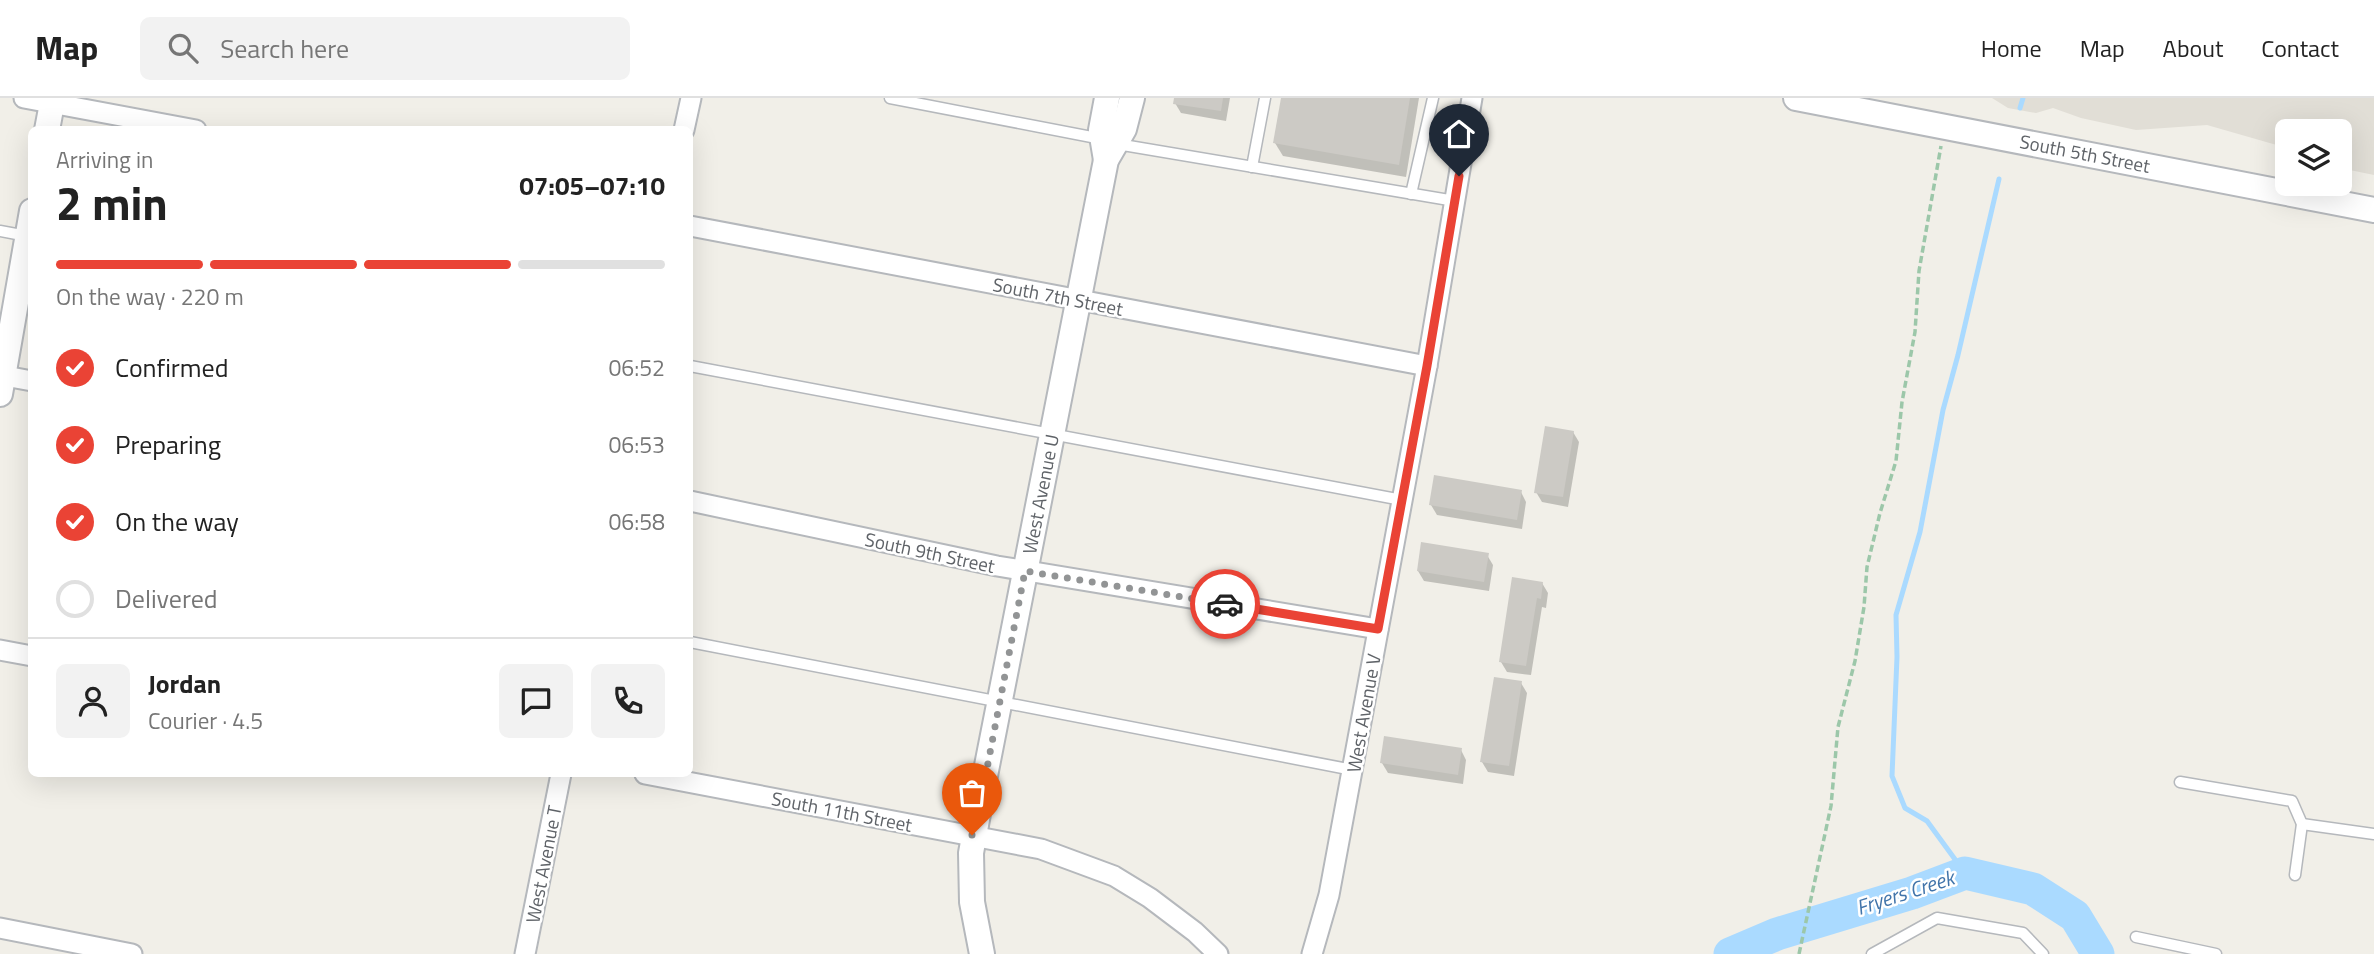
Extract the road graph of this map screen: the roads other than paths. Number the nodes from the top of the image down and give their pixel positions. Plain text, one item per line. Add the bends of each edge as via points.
1 (24, 98) edge
2 (691, 98) edge
3 (890, 98) edge
4 (1107, 98) edge
5 (1132, 98) edge
6 (1265, 98) edge
7 (1433, 98) edge
8 (1472, 98) edge
9 (1796, 98) edge
10 (52, 101) edge
11 (48, 126) edge
12 (176, 126) edge
13 (685, 126) edge
14 (1108, 148) junction
15 (1252, 167) junction
16 (1411, 194) junction
17 (1455, 201) junction
18 (2374, 210) edge
19 (693, 227) edge
20 (0, 231) edge
21 (28, 236) edge
22 (28, 241) edge
23 (1078, 299) junction
24 (1427, 366) junction
25 (693, 367) edge
26 (28, 381) edge
27 (1, 382) edge
28 (1052, 433) junction
29 (1402, 500) junction
30 (693, 502) edge
31 (1025, 571) junction
32 (1378, 629) junction
33 (693, 643) edge
34 (0, 650) edge
35 (28, 655) edge
36 (999, 702) junction
37 (1353, 770) junction
38 (561, 777) edge
39 (661, 777) edge
40 (2180, 782) dead end
41 (2302, 824) junction
42 (2374, 834) edge
43 (974, 836) junction
44 (2295, 875) dead end
45 (0, 928) edge
46 (2136, 937) dead end
47 (132, 954) edge
48 (525, 954) edge
49 (982, 954) edge
50 (1218, 954) edge
51 (1312, 954) edge
52 (1872, 954) edge
53 (2043, 954) edge
54 (2216, 954) edge

1 - 10 street
2 - 13 street
3 - 14 lane
4 - 14 street, West Avenue U via 1101,130
5 - 14 street, West Avenue U via 1124,129
6 - 15 lane
7 - 16 lane
8 - 17 street, West Avenue V
9 - 18 street, South 5th Street
10 - 11 street
10 - 12 street
14 - 15 lane
14 - 23 street, West Avenue U
15 - 16 lane
16 - 17 lane
17 - 24 street, West Avenue V
19 - 23 street, South 7th Street
20 - 21 lane
22 - 27 street
23 - 24 street, South 7th Street
23 - 28 street, West Avenue U
24 - 29 street, West Avenue V
25 - 28 lane
26 - 27 street
28 - 29 lane
28 - 31 street, West Avenue U
29 - 32 street, West Avenue V
30 - 31 street, South 9th Street
31 - 32 street, South 9th Street
31 - 36 street, West Avenue U
32 - 37 street, West Avenue V
33 - 36 lane
34 - 35 street
36 - 37 lane
36 - 43 street, West Avenue U
37 - 51 street, West Avenue V via 1329,895
38 - 48 street, West Avenue T
39 - 43 street, South 11th Street
40 - 41 lane via 2292,801
41 - 42 lane
41 - 44 lane
43 - 49 street, West Avenue U via 972,902
43 - 50 street, South 11th Street via 1041,849 1114,876 1150,898
45 - 47 street
46 - 54 lane
52 - 53 lane via 1937,918 2024,933

